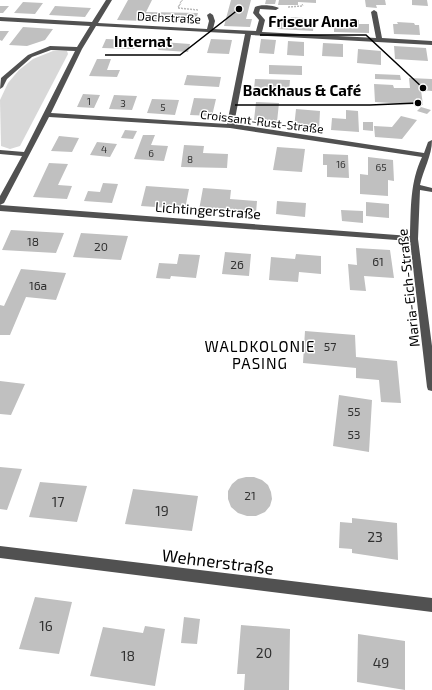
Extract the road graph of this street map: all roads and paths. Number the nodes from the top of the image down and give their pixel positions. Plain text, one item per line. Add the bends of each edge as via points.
1 (109, 0) edge
2 (182, 0) edge
3 (276, 8) dead end
4 (374, 12) dead end
5 (210, 15) joint
6 (0, 19) edge
7 (94, 25) junction
8 (210, 30) junction
9 (248, 33) junction
10 (259, 33) junction
11 (379, 40) junction
12 (432, 43) edge
13 (79, 49) junction
14 (0, 87) edge
15 (46, 115) junction
16 (230, 126) junction
17 (432, 142) edge
18 (0, 152) edge
19 (27, 154) junction
20 (425, 155) junction
21 (416, 187) junction
22 (432, 190) edge
23 (0, 203) edge
24 (0, 208) edge
25 (414, 238) junction
26 (432, 387) edge
27 (0, 552) edge
28 (432, 605) edge

1 - 7 street
2 - 5 path via 178,8 207,10
3 - 10 street via 258,7 256,13 262,20
4 - 11 street
5 - 8 street
6 - 7 street, Dachstraße
7 - 8 street, Dachstraße
7 - 13 street
8 - 9 street, Dachstraße
9 - 10 street, Dachstraße
9 - 16 street
10 - 11 street, Dachstraße
11 - 12 street, Dachstraße
13 - 14 street via 50,48 30,56 4,78
13 - 15 street
15 - 16 street, Croissant-Rust-Straße
15 - 19 street
16 - 20 street, Croissant-Rust-Straße
17 - 20 street, Maria-Eich-Straße
18 - 19 street
19 - 23 street
20 - 21 street, Maria-Eich-Straße via 418,171
21 - 22 street
21 - 25 street, Maria-Eich-Straße
24 - 25 street, Lichtingerstraße
25 - 26 street, Maria-Eich-Straße
27 - 28 street, Wehnerstraße

